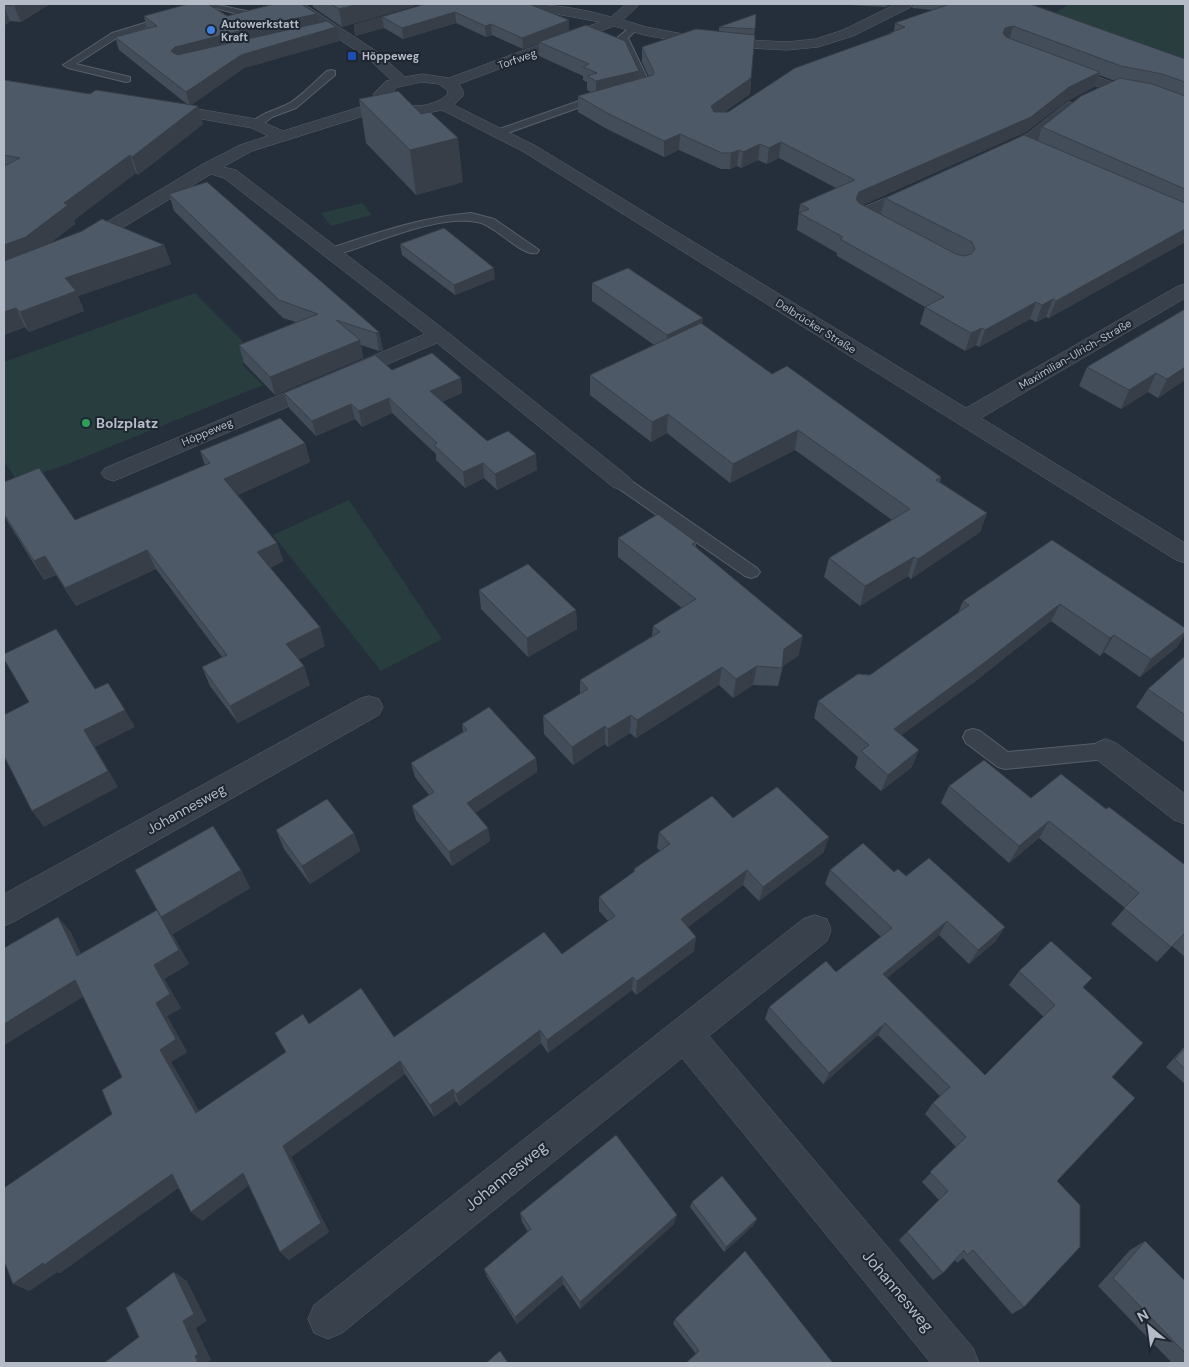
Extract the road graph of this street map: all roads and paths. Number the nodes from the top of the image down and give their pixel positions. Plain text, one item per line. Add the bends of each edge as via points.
1 (295, 4) edge
2 (524, 4) edge
3 (634, 4) edge
4 (906, 4) edge
5 (613, 22) junction
6 (360, 28) edge
7 (633, 28) junction
8 (338, 31) junction
9 (316, 32) edge
10 (818, 43) junction
11 (813, 60) edge
12 (1051, 64) edge
13 (331, 73) dead end
14 (126, 79) dead end
15 (401, 81) junction
16 (449, 83) junction
17 (1112, 87) junction
18 (386, 104) junction
19 (443, 105) junction
20 (149, 106) edge
21 (1185, 107) edge
22 (256, 124) junction
23 (498, 133) junction
24 (280, 136) junction
25 (1021, 144) junction
26 (1038, 151) edge
27 (986, 159) edge
28 (209, 168) junction
29 (933, 183) edge
30 (900, 234) edge
31 (533, 250) dead end
32 (66, 251) edge
33 (332, 252) junction
34 (1185, 290) edge
35 (440, 335) junction
36 (965, 418) junction
37 (113, 472) dead end
38 (621, 482) joint
39 (1185, 554) edge
40 (751, 572) dead end
41 (369, 708) dead end
42 (973, 737) dead end
43 (1106, 751) joint
44 (1185, 811) edge
45 (4, 911) edge
46 (815, 930) dead end
47 (684, 1034) junction
48 (328, 1318) dead end
49 (958, 1363) edge

1 - 8 street
1 - 14 lane via 250,14 215,5 204,7 115,35 68,65
2 - 5 street
3 - 5 street, Torfweg
4 - 10 street via 848,33
5 - 7 street
5 - 16 street, Torfweg
6 - 8 street
7 - 10 street via 728,43 786,46
7 - 23 lane via 623,36 647,88 583,103
8 - 9 lane
8 - 15 street via 374,56
10 - 11 street via 829,50
12 - 17 street
13 - 22 lane via 292,106 268,115
15 - 16 street via 422,78
15 - 18 street via 391,84 381,94
16 - 19 street via 456,92 455,96
17 - 21 street via 1151,94
17 - 25 street via 1070,107
18 - 19 street via 406,110
18 - 24 street
19 - 23 street, Delbrücker Straße
20 - 22 street
22 - 24 street
23 - 36 street, Delbrücker Straße via 530,149
24 - 28 street via 246,148
25 - 26 street
25 - 27 street
28 - 32 street
28 - 33 street via 230,174
29 - 30 street via 863,214
31 - 33 lane via 484,219 466,217 444,220
33 - 35 street
34 - 36 street, Maximilian-Ulrich-Straße
35 - 37 street, Höppeweg
35 - 38 street
36 - 39 street, Delbrücker Straße
38 - 40 lane
41 - 45 street, Johannesweg
42 - 43 lane via 1005,761
43 - 44 street
46 - 47 street, Johannesweg
47 - 48 street, Johannesweg
47 - 49 street, Johannesweg

